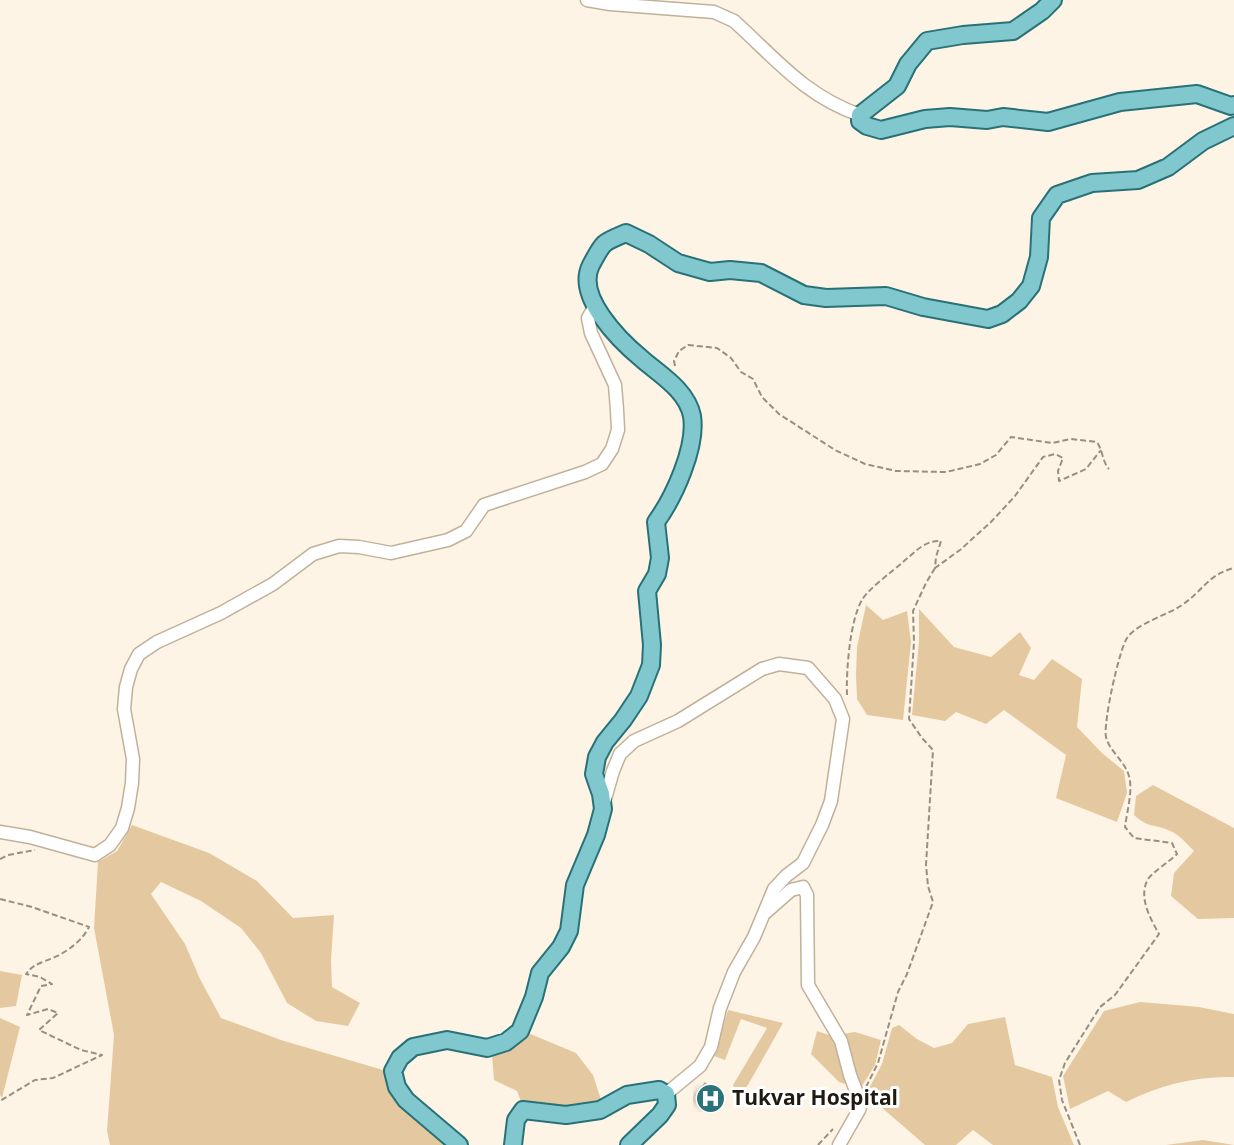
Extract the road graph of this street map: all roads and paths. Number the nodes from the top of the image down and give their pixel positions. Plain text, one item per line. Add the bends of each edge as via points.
1 (587, 0) edge
2 (1053, 0) edge
3 (1234, 105) edge
4 (860, 116) junction
5 (1234, 126) edge
6 (595, 306) junction
7 (674, 387) junction
8 (1101, 449) junction
9 (1109, 470) dead end
10 (935, 568) junction
11 (1234, 568) edge
12 (843, 719) junction
13 (603, 809) junction
14 (0, 832) edge
15 (61, 846) junction
16 (0, 859) edge
17 (0, 899) edge
18 (765, 913) junction
19 (862, 1093) dead end
20 (666, 1094) junction
21 (0, 1101) edge
22 (837, 1125) dead end
23 (459, 1145) edge
24 (513, 1145) edge
25 (629, 1145) edge
26 (819, 1145) edge
27 (839, 1145) edge
28 (1080, 1145) edge

1 - 4 street via 714,12 734,21 804,86
2 - 4 main road via 1013,31 927,41 908,64 897,86
3 - 4 main road via 1197,94 1120,102 1048,122 950,117 881,130 867,126
5 - 6 main road via 1203,141 1168,167 1138,180 1092,183 1057,195 1041,218 1039,257 1031,285 1019,301 988,319 923,308 886,296 804,295 761,273 710,272 678,263 626,233 603,243 589,269 587,282
6 - 7 main road via 632,349
6 - 15 street via 588,318 615,385 618,430 602,464 483,505 466,531 448,540 391,553 339,546 313,554 273,584 139,654 126,687 124,709 132,783 122,828 111,845 95,855
7 - 8 path via 674,361 679,351 688,345 717,348 753,379 762,398 779,414 836,450 865,464 896,471 946,472 980,464 996,455 1011,437 1052,443 1089,440 1097,442
7 - 13 main road via 685,398 692,416 690,445 668,505 656,522 660,558 647,591 651,665 639,696 597,757 594,774
8 - 9 path
8 - 10 path via 1086,469 1059,481 1063,458 1055,454 1043,457 991,522
10 - 12 path via 941,541 931,540 862,599 853,628
10 - 19 path via 913,611 909,719 933,750 926,865 933,902 898,992 878,1063
11 - 28 path via 1217,573 1184,604 1127,638 1118,666 1106,737 1128,773 1131,791 1125,827 1134,838 1172,843 1177,854 1149,878 1144,894 1159,933 1115,995 1100,1007 1065,1063 1059,1080 1062,1100
12 - 13 street via 835,699 808,668 779,664 762,669 678,721 634,741 620,754
12 - 18 street via 831,801 822,825 803,863 774,889
13 - 23 main road via 575,885 570,931 540,974 520,1031 506,1042 487,1048 447,1040 413,1047 393,1071 396,1086 406,1100
14 - 15 street
15 - 16 path
17 - 21 path via 89,927 75,945 33,965 27,974 52,984 41,986 27,1015 48,1009 58,1013 39,1029 81,1050 102,1055 53,1078 35,1080
18 - 20 street via 734,972 711,1047 700,1066
18 - 27 street via 791,890 803,887 807,895 808,985 841,1041 861,1104
20 - 24 main road via 659,1090 627,1095 600,1110 566,1115 523,1110 516,1120
20 - 25 main road via 667,1105 660,1115
22 - 26 path

